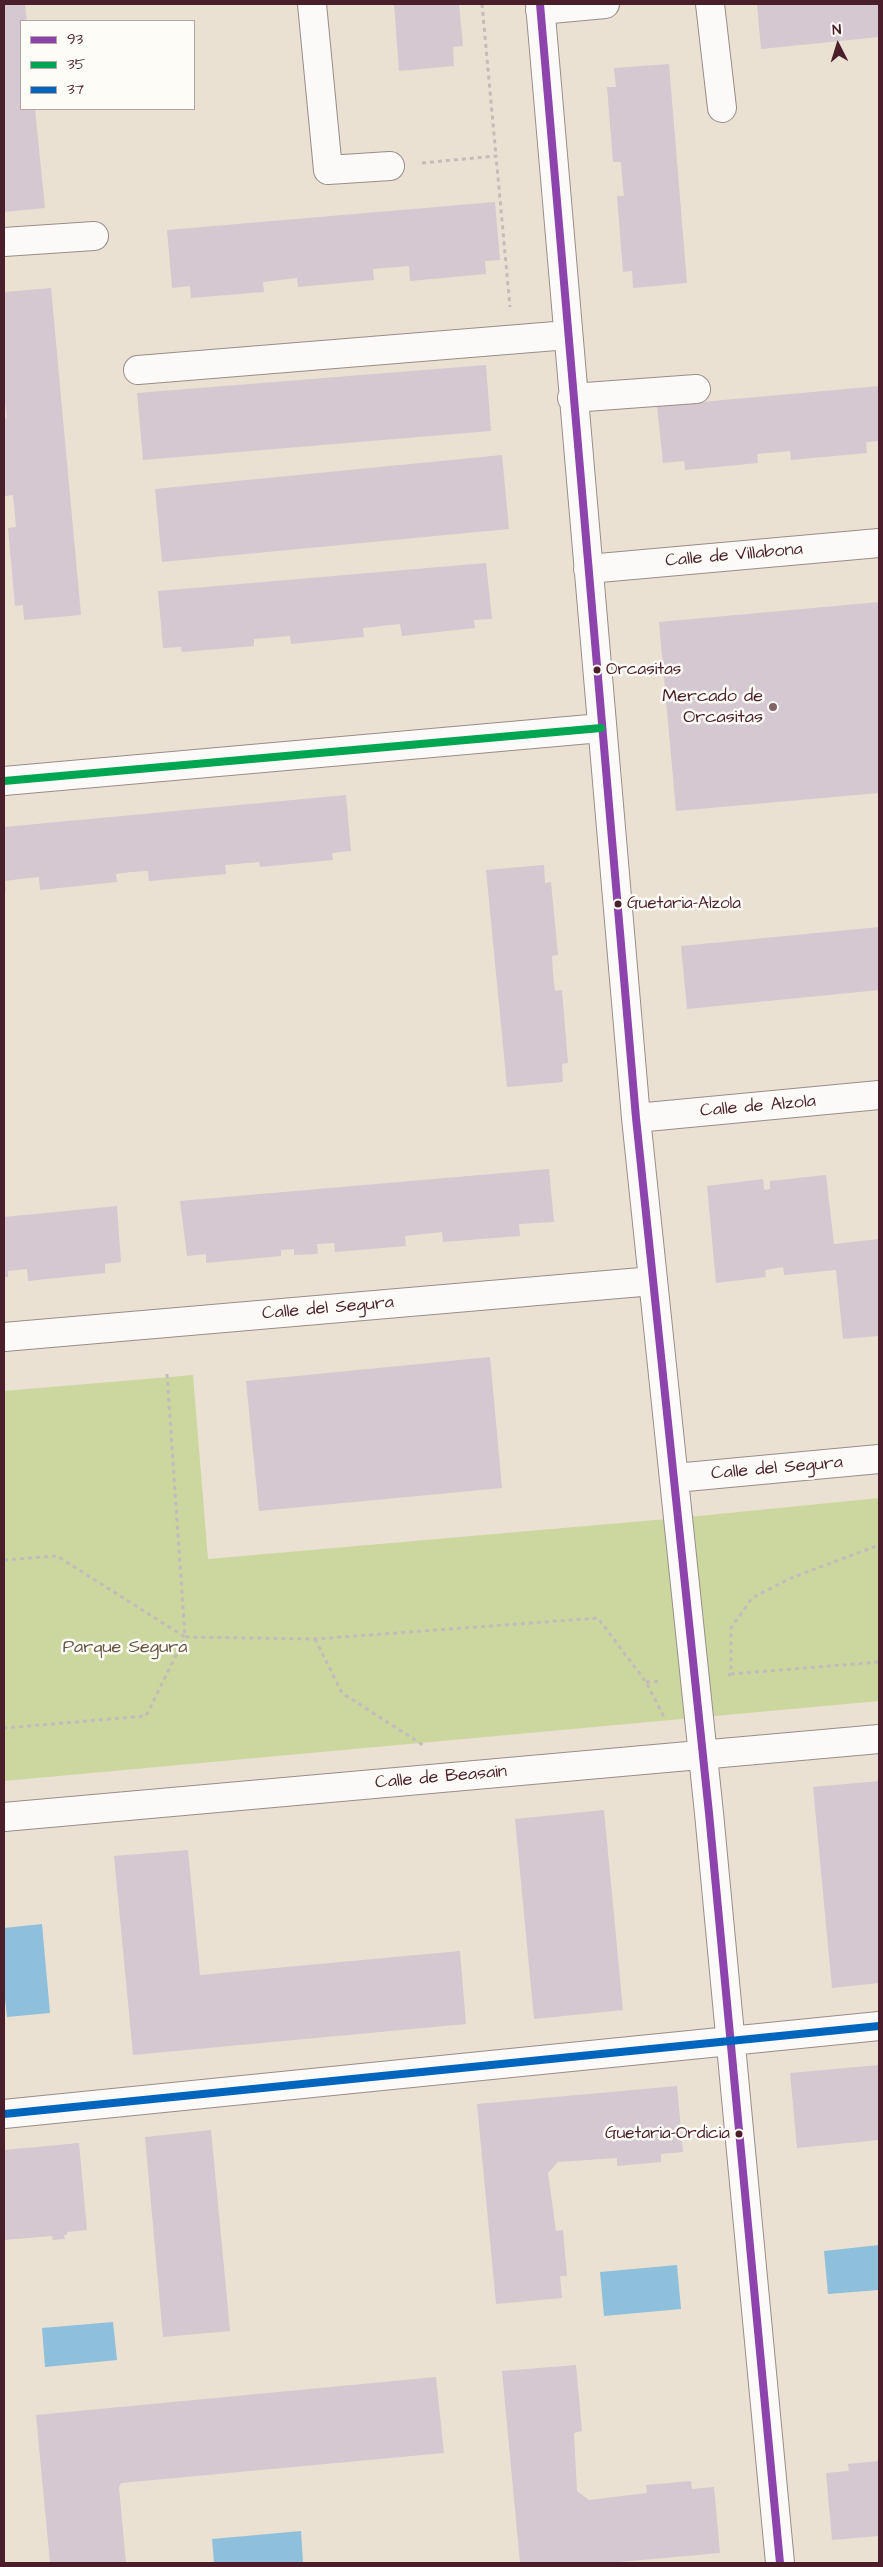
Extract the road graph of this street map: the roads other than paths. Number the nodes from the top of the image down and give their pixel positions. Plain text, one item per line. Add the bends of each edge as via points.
1 (312, 4) edge
2 (605, 4) edge
3 (710, 4) edge
4 (540, 7) edge
5 (722, 108) dead end
6 (390, 166) road end
7 (94, 236) dead end
8 (4, 242) edge
9 (568, 335) junction
10 (138, 370) dead end
11 (696, 389) dead end
12 (572, 398) junction
13 (879, 542) edge
14 (588, 569) junction
15 (601, 728) junction
16 (4, 781) edge
17 (879, 1095) edge
18 (636, 1118) junction
19 (653, 1281) junction
20 (4, 1338) edge
21 (879, 1459) edge
22 (675, 1478) junction
23 (879, 1739) edge
24 (702, 1756) junction
25 (4, 1817) edge
26 (879, 2026) edge
27 (730, 2041) junction
28 (4, 2114) edge
29 (780, 2563) edge

1 - 6 street via 328,170
2 - 4 street
3 - 5 street
4 - 9 street
7 - 8 street
9 - 10 street
9 - 12 street
11 - 12 street
12 - 14 street
13 - 14 street, Calle de Villabona
14 - 15 street
15 - 16 street
15 - 18 street
17 - 18 street, Calle de Alzola
18 - 19 street
19 - 20 street, Calle del Segura
19 - 22 street
21 - 22 street, Calle del Segura
22 - 24 street
23 - 24 street, Calle de Beasain
24 - 25 street, Calle de Beasain
24 - 27 street
26 - 27 street
27 - 28 street
27 - 29 street

